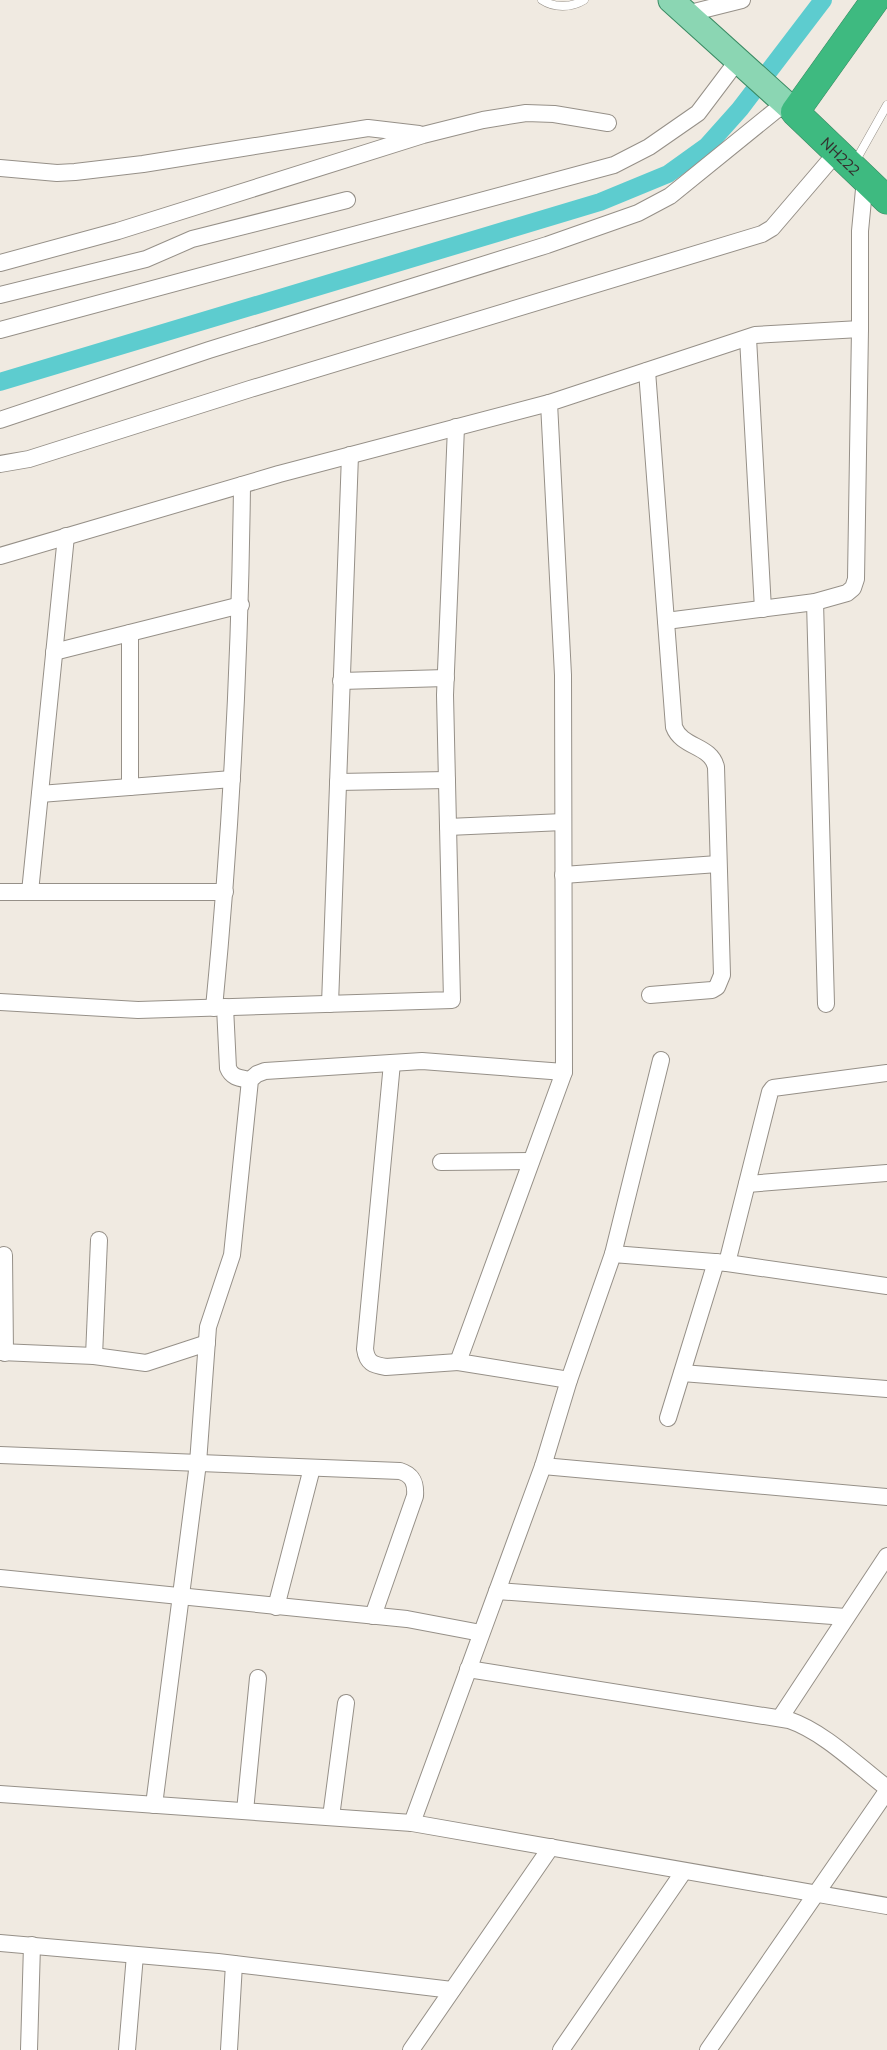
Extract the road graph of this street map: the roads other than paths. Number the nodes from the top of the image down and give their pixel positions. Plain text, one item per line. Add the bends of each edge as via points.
1 (542, 0) edge
2 (584, 0) edge
3 (742, 0) edge
4 (875, 0) edge
5 (679, 7) edge
6 (741, 63) junction
7 (785, 102) junction
8 (887, 105) edge
9 (608, 123) dead end
10 (423, 135) junction
11 (852, 166) junction
12 (0, 168) edge
13 (347, 200) dead end
14 (887, 200) edge
15 (0, 263) edge
16 (0, 295) edge
17 (860, 329) junction
18 (0, 330) edge
19 (748, 338) junction
20 (647, 371) junction
21 (549, 403) junction
22 (0, 420) edge
23 (456, 427) junction
24 (350, 455) junction
25 (0, 464) edge
26 (242, 485) junction
27 (66, 536) junction
28 (0, 556) edge
29 (815, 602) junction
30 (240, 606) junction
31 (763, 608) junction
32 (666, 621) junction
33 (130, 633) junction
34 (54, 652) junction
35 (446, 678) junction
36 (342, 681) junction
37 (232, 780) junction
38 (447, 780) junction
39 (338, 782) junction
40 (130, 787) junction
41 (40, 794) junction
42 (563, 822) junction
43 (448, 828) junction
44 (718, 864) junction
45 (563, 875) junction
46 (0, 892) edge
47 (30, 892) junction
48 (225, 892) junction
49 (650, 994) dead end
50 (0, 1002) edge
51 (330, 1004) junction
52 (826, 1004) dead end
53 (220, 1007) junction
54 (661, 1060) dead end
55 (392, 1063) junction
56 (564, 1072) junction
57 (887, 1073) edge
58 (250, 1080) junction
59 (531, 1161) junction
60 (442, 1162) dead end
61 (887, 1172) edge
62 (747, 1184) junction
63 (98, 1240) dead end
64 (613, 1254) junction
65 (4, 1255) dead end
66 (722, 1263) junction
67 (887, 1286) edge
68 (207, 1343) junction
69 (2, 1353) edge
70 (94, 1356) junction
71 (458, 1362) junction
72 (682, 1373) junction
73 (569, 1380) junction
74 (887, 1389) edge
75 (668, 1418) dead end
76 (0, 1455) edge
77 (198, 1463) junction
78 (542, 1466) junction
79 (312, 1468) junction
80 (887, 1496) edge
81 (887, 1556) edge
82 (0, 1578) edge
83 (497, 1591) junction
84 (180, 1596) junction
85 (276, 1607) junction
86 (372, 1616) junction
87 (846, 1617) junction
88 (482, 1633) junction
89 (468, 1669) junction
90 (258, 1678) dead end
91 (346, 1703) dead end
92 (780, 1718) junction
93 (887, 1790) edge
94 (0, 1794) edge
95 (154, 1805) junction
96 (245, 1811) junction
97 (331, 1817) junction
98 (412, 1823) junction
99 (551, 1847) junction
100 (684, 1870) junction
101 (815, 1894) junction
102 (887, 1906) edge
103 (0, 1943) edge
104 (32, 1946) junction
105 (135, 1955) junction
106 (234, 1964) junction
107 (452, 1990) junction
108 (29, 2050) edge
109 (127, 2050) edge
110 (229, 2050) edge
111 (410, 2050) edge
112 (561, 2050) edge
113 (708, 2050) edge

1 - 2 lane via 550,5 568,6
3 - 5 street
4 - 7 highway
5 - 6 main road
6 - 7 main road
6 - 18 street via 698,113 649,147 614,166
7 - 11 highway, NH222
7 - 22 street via 670,196 638,212 547,246 209,350
8 - 11 lane
9 - 10 street via 526,113
10 - 12 street via 368,128 76,172
10 - 15 street via 118,231
11 - 14 highway, NH222
11 - 17 street via 860,232
11 - 25 street via 762,234 29,459
13 - 16 street via 192,239 146,259
17 - 19 street via 754,335
17 - 29 street via 856,579 847,593
19 - 20 street
19 - 31 street
20 - 21 street
20 - 32 street
21 - 23 street
21 - 42 street via 563,675
23 - 24 street
23 - 35 street
24 - 26 street
24 - 36 street
26 - 27 street
26 - 30 street
27 - 28 street
27 - 34 street
29 - 31 street
29 - 52 street
30 - 33 street
30 - 37 street
31 - 32 street
32 - 44 street via 674,727 683,740 709,754 716,767
33 - 34 street
33 - 40 street
34 - 41 street
35 - 36 street
35 - 38 street
36 - 39 street
37 - 40 street
37 - 48 street
38 - 39 street
38 - 43 street
39 - 51 street
40 - 41 street
41 - 47 street
42 - 43 street
42 - 45 street
43 - 51 street via 452,1000
44 - 45 street
44 - 49 street via 720,981 717,987 706,991
45 - 56 street
46 - 47 street
47 - 48 street
48 - 53 street
50 - 53 street via 138,1010
51 - 53 street
53 - 58 street via 230,1074
54 - 64 street
55 - 56 street via 422,1061
55 - 58 street via 265,1071
55 - 71 street via 366,1357 375,1366
56 - 59 street
57 - 62 street via 773,1088
58 - 68 street via 232,1254 211,1315
59 - 60 street
59 - 71 street
61 - 62 street
62 - 66 street
63 - 70 street
64 - 66 street
64 - 73 street
65 - 69 street
66 - 67 street
66 - 72 street
68 - 70 street via 146,1363
68 - 77 street
69 - 70 street
71 - 73 street
72 - 74 street
72 - 75 street
73 - 78 street
76 - 77 street
77 - 79 street
77 - 84 street
78 - 80 street
78 - 83 street
79 - 85 street
79 - 86 street via 400,1471 413,1479 415,1496
81 - 87 street
82 - 84 street
83 - 87 street
83 - 88 street
84 - 85 street
84 - 95 street
85 - 86 street
86 - 88 street
87 - 92 street
88 - 89 street
89 - 92 street
89 - 98 street
90 - 96 street
91 - 97 street
92 - 93 street via 804,1725
93 - 101 street
94 - 95 street
95 - 96 street
96 - 97 street
97 - 98 street
98 - 99 street
99 - 100 street
99 - 107 street
100 - 101 street
100 - 112 street
101 - 102 street
101 - 113 street
103 - 104 street
104 - 105 street
104 - 108 street
105 - 106 street
105 - 109 street
106 - 107 street
106 - 110 street
107 - 111 street

